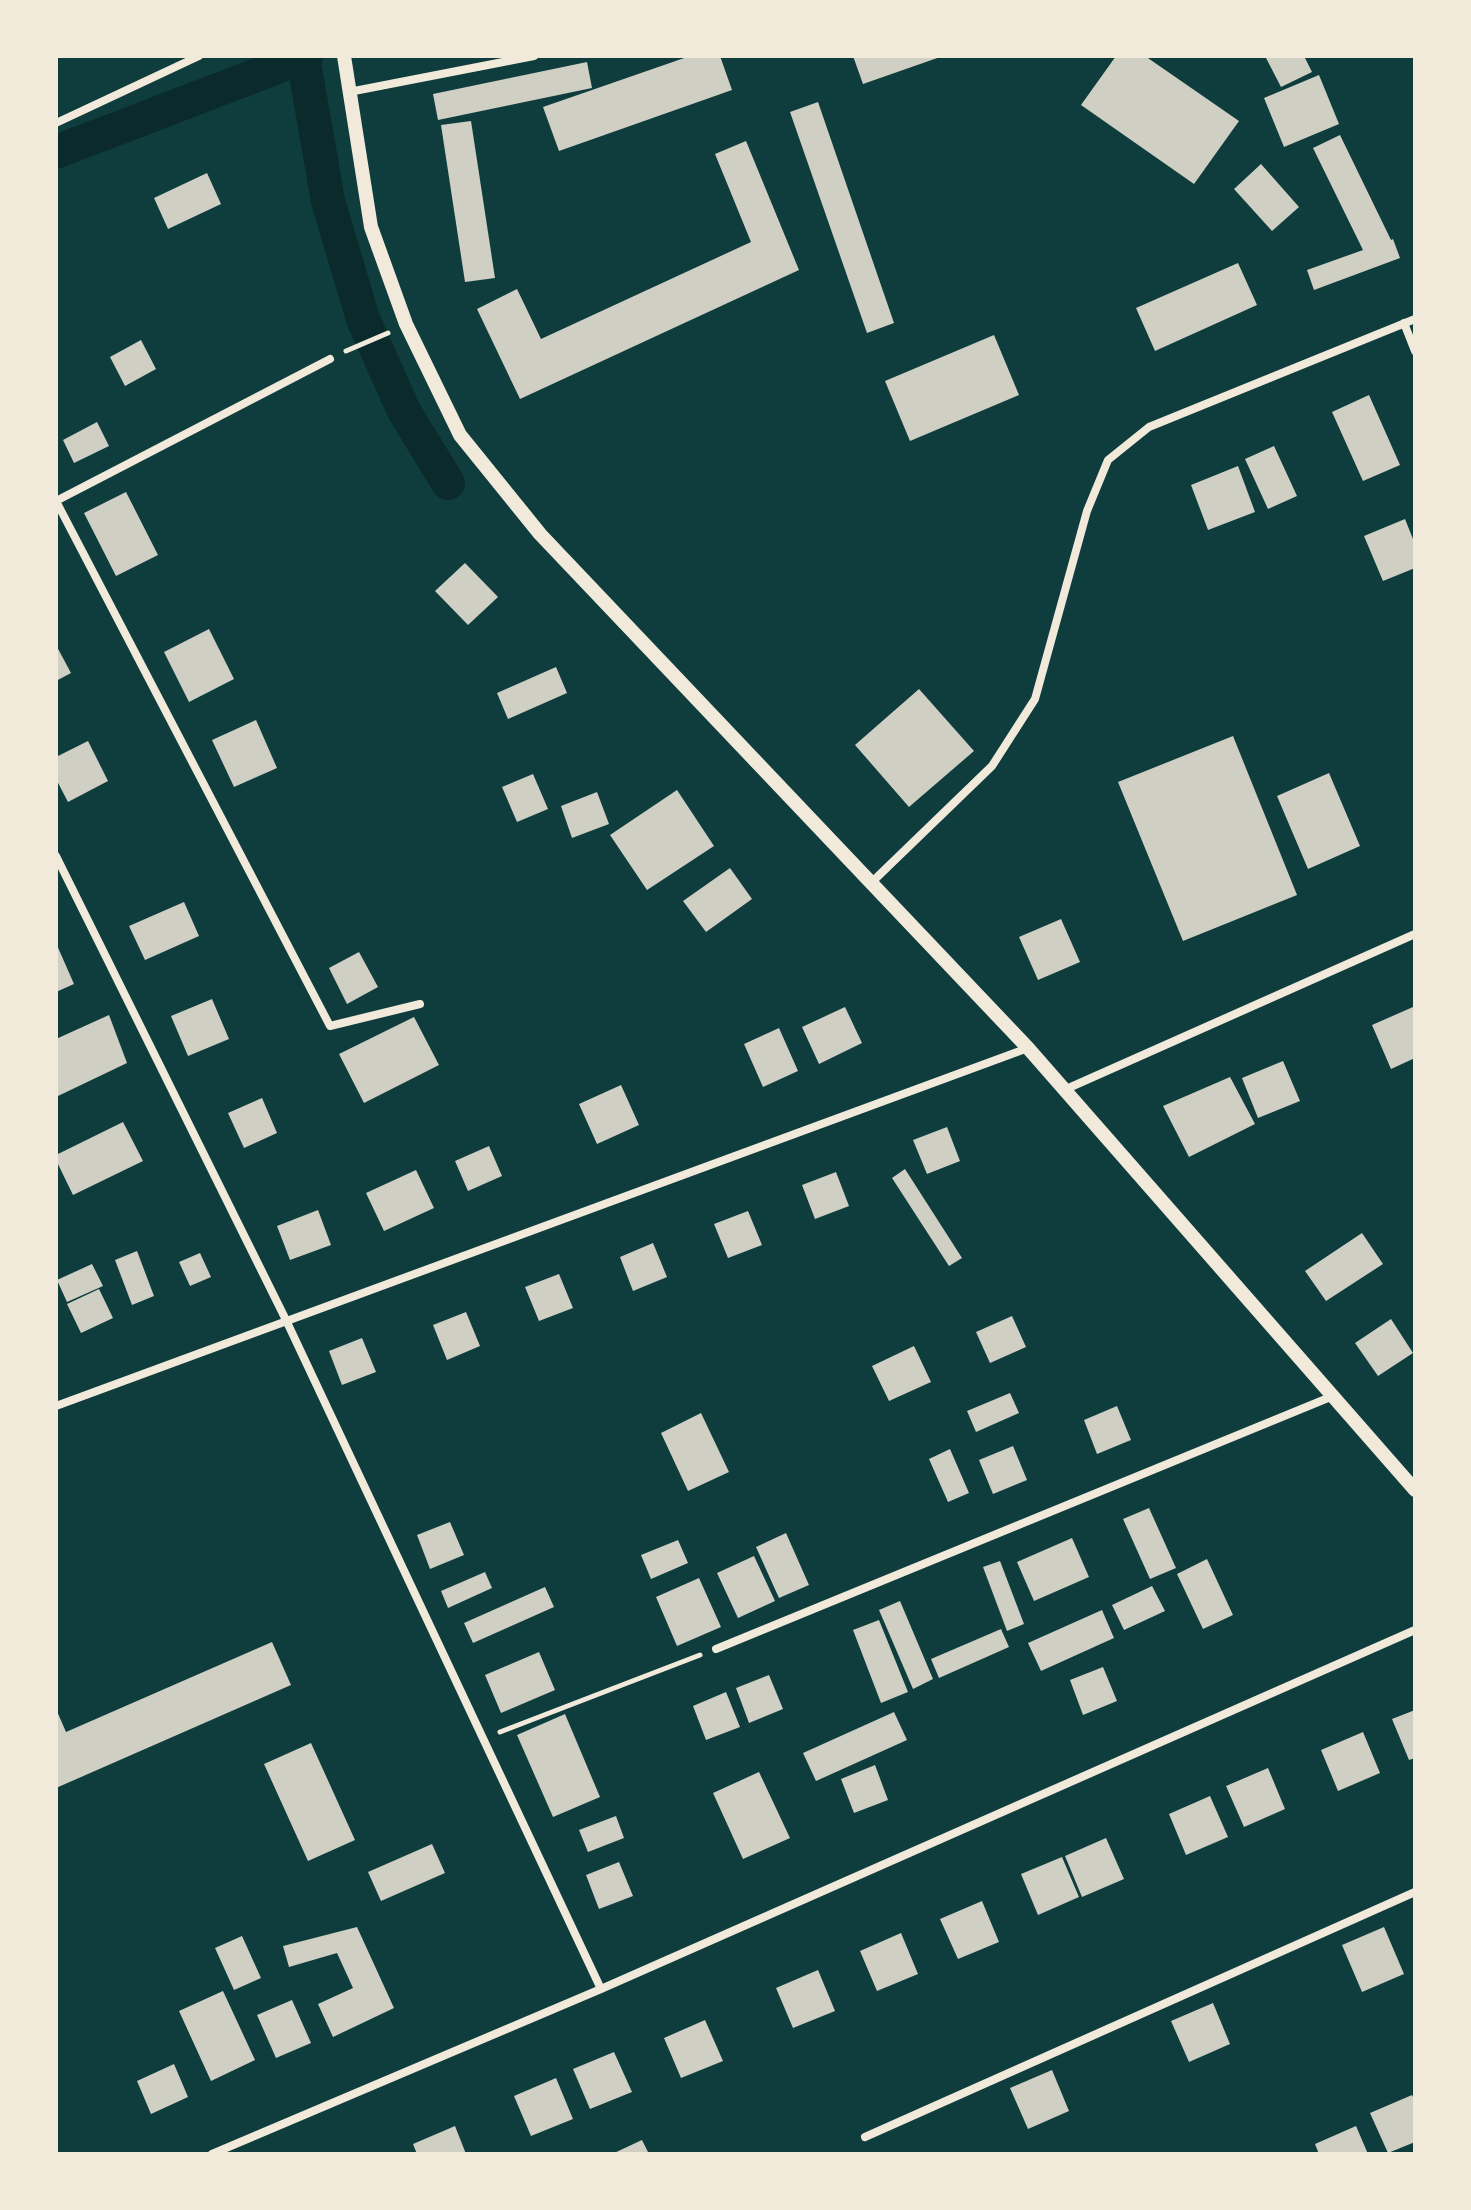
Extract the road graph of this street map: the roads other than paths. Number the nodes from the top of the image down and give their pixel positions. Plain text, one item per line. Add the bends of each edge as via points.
1 (199, 56) edge
2 (344, 56) edge
3 (534, 56) edge
4 (349, 92) junction
5 (56, 123) edge
6 (1415, 319) edge
7 (1404, 323) junction
8 (1415, 351) edge
9 (330, 359) dead end
10 (56, 501) edge
11 (56, 856) edge
12 (871, 883) junction
13 (1415, 934) edge
14 (420, 1004) dead end
15 (1028, 1048) junction
16 (1064, 1090) junction
17 (286, 1320) junction
18 (1333, 1396) junction
19 (56, 1406) edge
20 (1415, 1490) edge
21 (1415, 1630) edge
22 (716, 1649) road end
23 (1415, 1892) edge
24 (601, 1989) junction
25 (865, 2137) dead end
26 (212, 2154) edge

1 - 5 street
2 - 4 street
3 - 4 street
4 - 12 street via 371,227 406,324 460,435 540,534
6 - 7 street
7 - 8 street
7 - 12 street via 1149,427 1108,460 1087,511 1035,699 992,766
9 - 10 street
10 - 14 street via 330,1026
11 - 17 street
12 - 15 street
13 - 16 street
15 - 16 street
15 - 17 street
16 - 18 street
17 - 19 street
17 - 24 street
18 - 20 street
18 - 22 street
21 - 24 street
23 - 25 street
24 - 26 street

